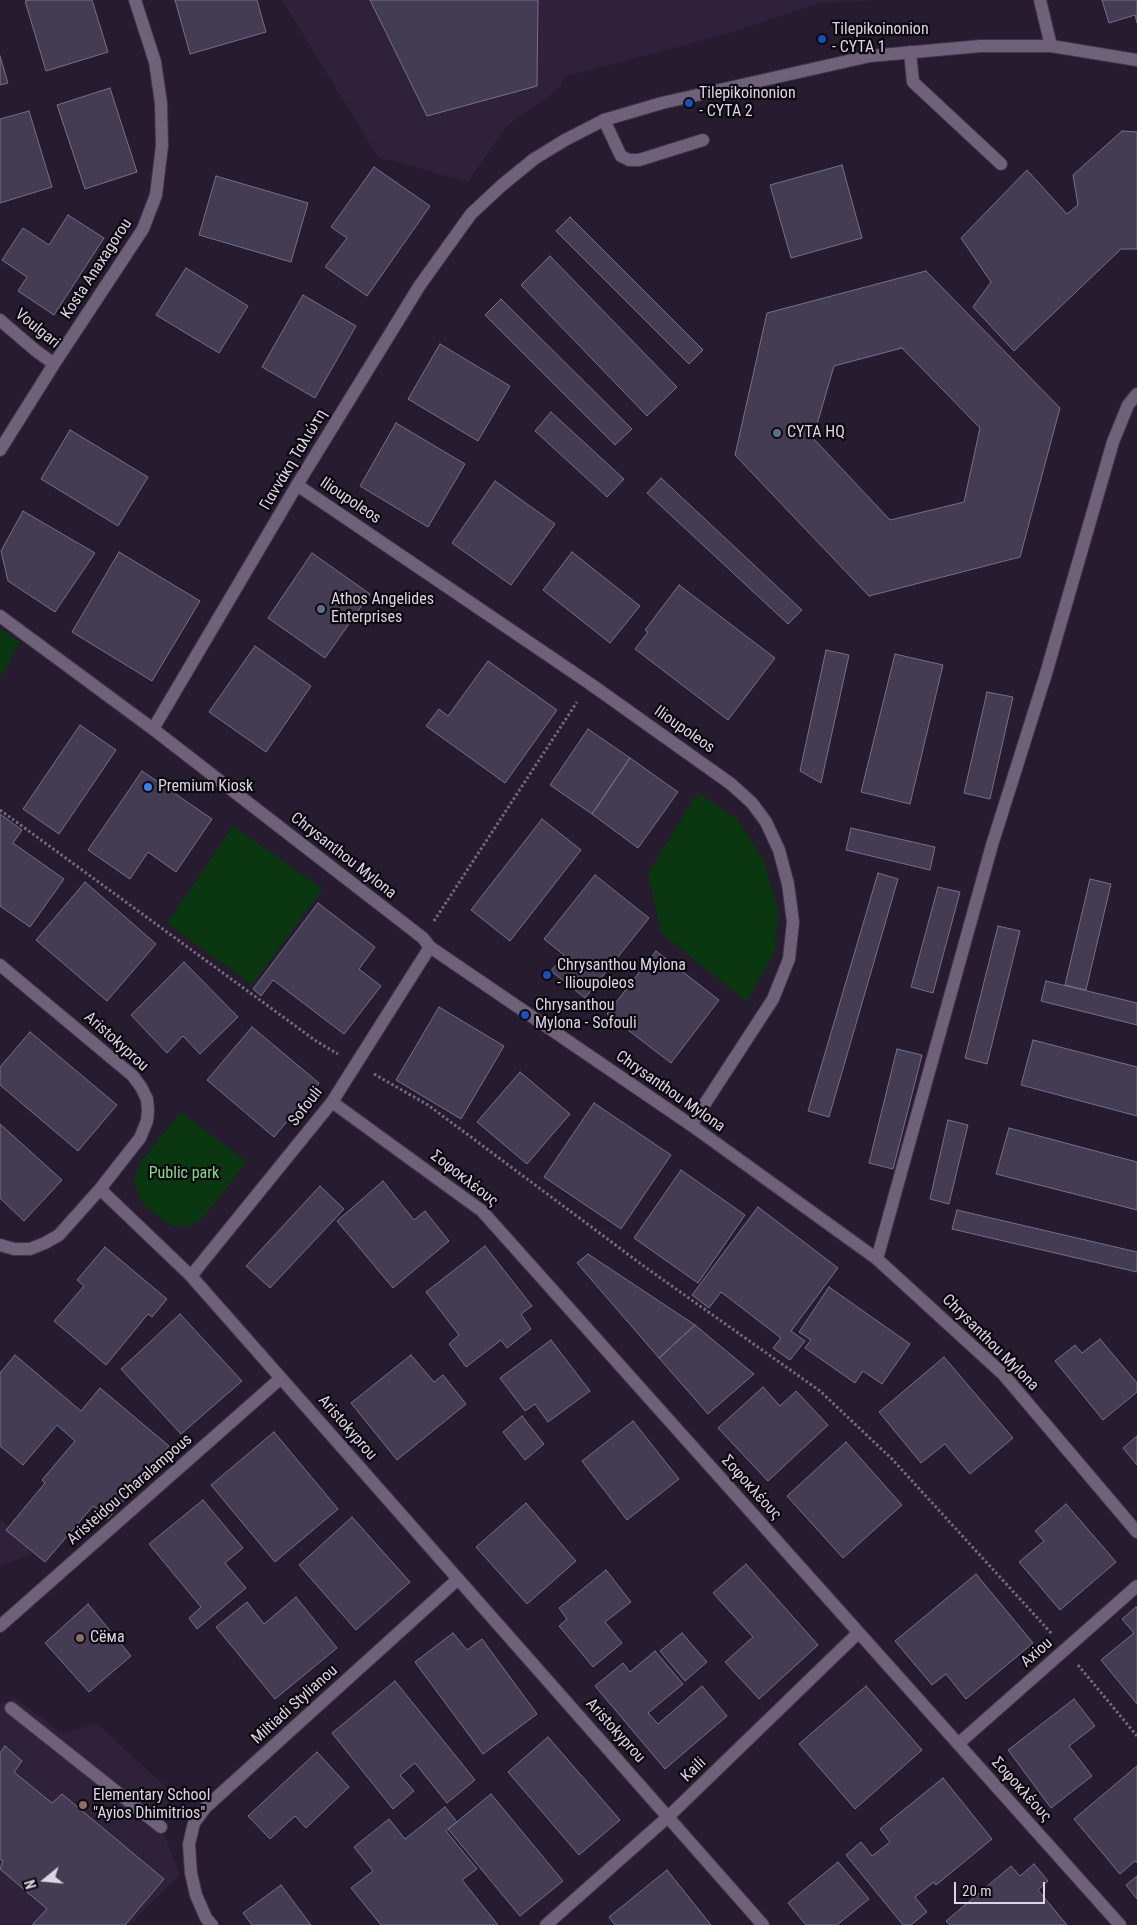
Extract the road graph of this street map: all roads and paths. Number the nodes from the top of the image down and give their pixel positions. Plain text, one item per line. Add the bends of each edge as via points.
1 (135, 0) edge
2 (1040, 0) edge
3 (1051, 46) junction
4 (910, 52) junction
5 (1137, 60) edge
6 (604, 120) junction
7 (703, 140) dead end
8 (1000, 164) dead end
9 (0, 320) edge
10 (54, 364) junction
11 (1137, 394) edge
12 (0, 450) edge
13 (297, 485) junction
14 (0, 616) edge
15 (589, 683) junction
16 (153, 729) junction
17 (0, 810) edge
18 (426, 942) junction
19 (0, 965) edge
20 (356, 1064) junction
21 (332, 1102) junction
22 (691, 1125) junction
23 (100, 1190) junction
24 (0, 1245) edge
25 (877, 1259) junction
26 (191, 1276) junction
27 (282, 1378) junction
28 (1137, 1532) edge
29 (458, 1578) junction
30 (1137, 1586) edge
31 (0, 1626) edge
32 (858, 1632) junction
33 (1065, 1649) junction
34 (1085, 1673) dead end
35 (11, 1708) dead end
36 (1137, 1736) edge
37 (958, 1744) junction
38 (669, 1816) junction
39 (161, 1827) dead end
40 (206, 1923) edge
41 (546, 1925) edge
42 (763, 1925) edge
43 (1120, 1925) edge

1 - 10 street, Kosta Anaxagorou via 155,62 161,103 162,146 156,196 143,229
2 - 3 street
3 - 4 street, Γιαννάκη Ταλιώτη via 981,46
3 - 5 street, Γιαννάκη Ταλιώτη
4 - 6 street, Γιαννάκη Ταλιώτη via 860,58 662,103
4 - 8 street via 913,82
6 - 7 street via 621,156 629,160 639,160
6 - 13 street, Γιαννάκη Ταλιώτη via 534,160 471,214 420,285
9 - 10 street, Voulgari
10 - 12 street, Kosta Anaxagorou
11 - 25 street via 1128,405 1113,442 992,845
13 - 15 street, Ilioupoleos
13 - 16 street, Γιαννάκη Ταλιώτη
14 - 16 street, Chrysanthou Mylona
15 - 18 path
15 - 22 street, Ilioupoleos via 752,802 779,850 788,884 792,922 789,959 773,999
16 - 18 street, Chrysanthou Mylona
17 - 20 path via 316,1041
18 - 20 street, Sofouli
18 - 22 street, Chrysanthou Mylona
19 - 23 street, Aristokyprou via 122,1065 141,1086 147,1099 147,1121 140,1138
20 - 21 street, Sofouli
20 - 33 path via 428,1104 645,1267 820,1391 892,1459
21 - 26 street, Sofouli
21 - 32 street, Σοφοκλέους via 482,1211
22 - 25 street, Chrysanthou Mylona
23 - 24 street via 59,1235 45,1243 30,1249
23 - 26 street, Aristokyprou
25 - 28 street, Chrysanthou Mylona via 1003,1374
26 - 27 street, Aristokyprou
27 - 29 street, Aristokyprou
27 - 31 street, Aristeidou Charalampous
29 - 38 street, Aristokyprou
29 - 40 street, Miltiadi Stylianou via 206,1807 194,1823 189,1844 191,1873
30 - 33 street, Axiou
32 - 37 street, Σοφοκλέους
32 - 38 street, Kaili
33 - 37 street, Axiou
34 - 36 path
35 - 39 street
37 - 43 street, Σοφοκλέους
38 - 41 street, Kaili
38 - 42 street, Aristokyprou

